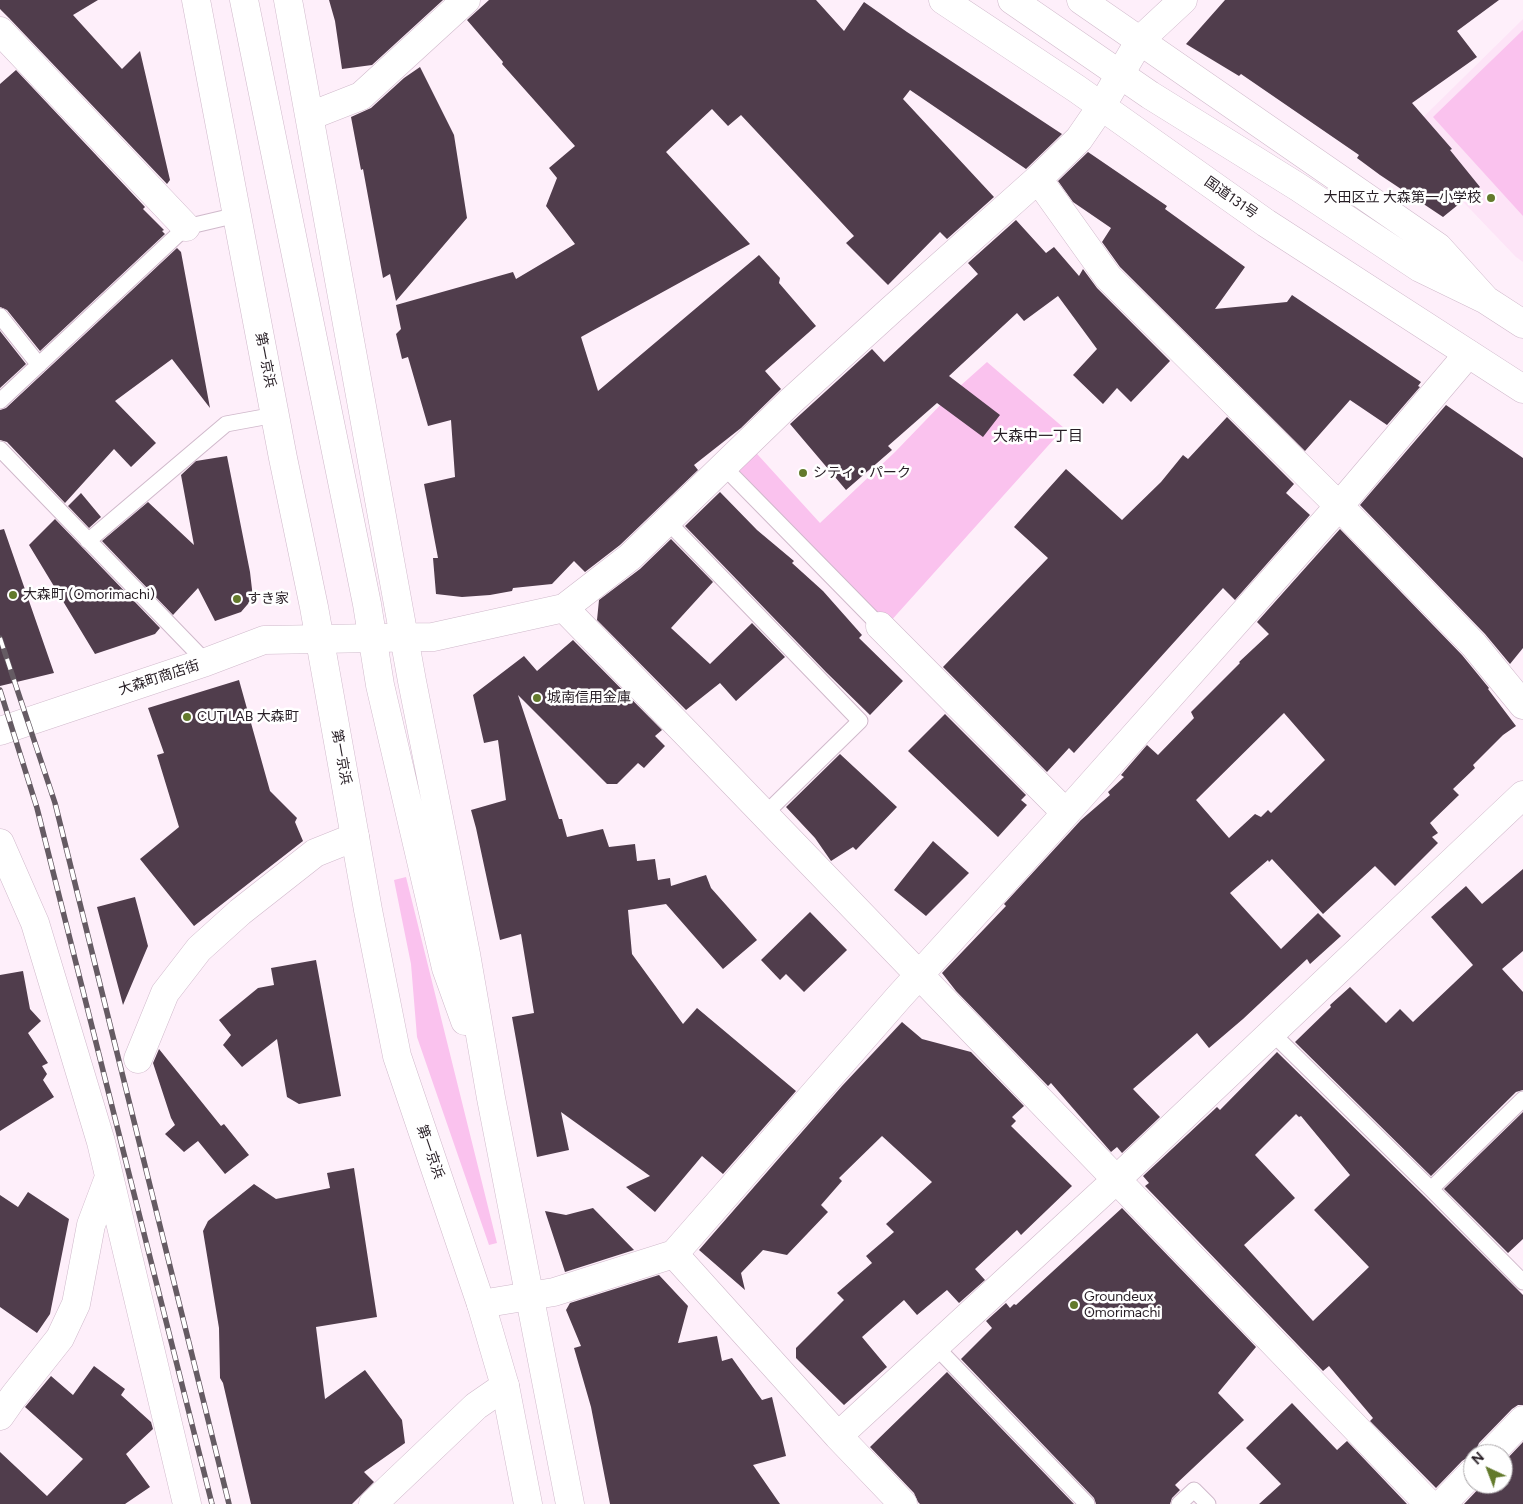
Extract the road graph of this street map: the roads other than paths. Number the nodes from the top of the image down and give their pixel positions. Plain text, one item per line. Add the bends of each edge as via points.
1 (196, 0) edge
2 (244, 0) edge
3 (288, 0) edge
4 (466, 0) edge
5 (943, 0) edge
6 (1012, 0) edge
7 (1080, 0) edge
8 (1183, 0) edge
9 (1140, 40) junction
10 (3, 42) edge
11 (1120, 75) junction
12 (1101, 107) junction
13 (310, 116) junction
14 (1038, 179) junction
15 (237, 215) junction
16 (186, 228) junction
17 (1486, 300) junction
18 (0, 316) edge
19 (1523, 324) edge
20 (1468, 354) junction
21 (39, 365) junction
22 (1523, 389) edge
23 (0, 401) edge
24 (275, 415) junction
25 (0, 449) edge
26 (724, 467) junction
27 (1339, 506) junction
28 (668, 521) junction
29 (88, 541) junction
30 (564, 608) junction
31 (880, 626) joint
32 (405, 637) junction
33 (373, 639) junction
34 (319, 640) junction
35 (206, 662) junction
36 (1523, 705) edge
37 (0, 731) edge
38 (1523, 795) edge
39 (1066, 813) junction
40 (764, 814) junction
41 (355, 837) junction
42 (0, 843) edge
43 (919, 975) junction
44 (1272, 1033) junction
45 (138, 1059) dead end
46 (491, 1098) junction
47 (1523, 1099) edge
48 (109, 1177) junction
49 (1116, 1180) junction
50 (1431, 1189) junction
51 (674, 1254) junction
52 (1523, 1282) edge
53 (530, 1297) junction
54 (481, 1304) junction
55 (936, 1347) junction
56 (505, 1386) junction
57 (5, 1398) edge
58 (1523, 1420) edge
59 (838, 1436) junction
60 (1500, 1444) edge
61 (1463, 1482) edge
62 (187, 1504) edge
63 (373, 1504) edge
64 (528, 1504) edge
65 (570, 1504) edge
66 (903, 1504) edge
67 (1087, 1504) edge
68 (1178, 1504) edge
69 (1208, 1504) edge
70 (1429, 1504) edge
71 (1442, 1504) edge

1 - 15 main road, 第一京浜
2 - 33 main road
3 - 13 main road
4 - 13 main road via 423,48 361,96
5 - 12 main road, 国道131号
6 - 11 main road
7 - 9 main road
8 - 9 main road
9 - 11 main road
9 - 17 main road via 1438,247
10 - 16 main road
11 - 12 main road
11 - 17 main road via 1420,268
12 - 14 main road via 1080,139
12 - 20 main road, 国道131号 via 1266,223
13 - 32 main road
14 - 26 main road via 884,302
14 - 27 main road via 1108,277
15 - 16 lane
15 - 24 main road, 第一京浜
16 - 21 lane
17 - 19 main road
18 - 21 lane
20 - 22 main road, 国道131号
20 - 27 main road
21 - 23 lane
24 - 29 lane via 226,424
24 - 34 main road, 第一京浜
25 - 29 lane
26 - 28 main road
26 - 31 lane
27 - 36 main road via 1474,645
27 - 39 main road
28 - 30 main road via 630,557
28 - 40 lane via 860,721
29 - 35 lane
30 - 32 main road, 大森町商店街 via 433,638
30 - 40 main road
31 - 39 main road
32 - 33 main road, 大森町商店街
32 - 46 main road
33 - 34 main road, 大森町商店街
33 - 46 main road via 380,685 446,968
34 - 35 main road, 大森町商店街 via 264,640
34 - 41 main road, 第一京浜
35 - 37 main road, 大森町商店街
38 - 44 main road
39 - 43 main road
40 - 43 main road
41 - 45 main road via 315,853 199,949 165,993
41 - 54 main road, 第一京浜 via 397,1056
42 - 48 main road via 35,923 104,1140
43 - 49 main road
43 - 51 main road
44 - 49 main road
44 - 50 lane
46 - 53 main road
47 - 50 lane
48 - 57 main road via 91,1225 76,1304 60,1338
48 - 62 main road
49 - 55 main road
49 - 70 main road
50 - 52 lane
51 - 53 main road
51 - 59 main road via 751,1329
53 - 54 main road
53 - 65 main road
54 - 56 main road, 第一京浜
55 - 59 main road
55 - 67 lane
56 - 63 main road via 476,1406
56 - 64 main road, 第一京浜
58 - 60 main road
59 - 66 main road
61 - 71 main road
68 - 69 lane via 1194,1490

